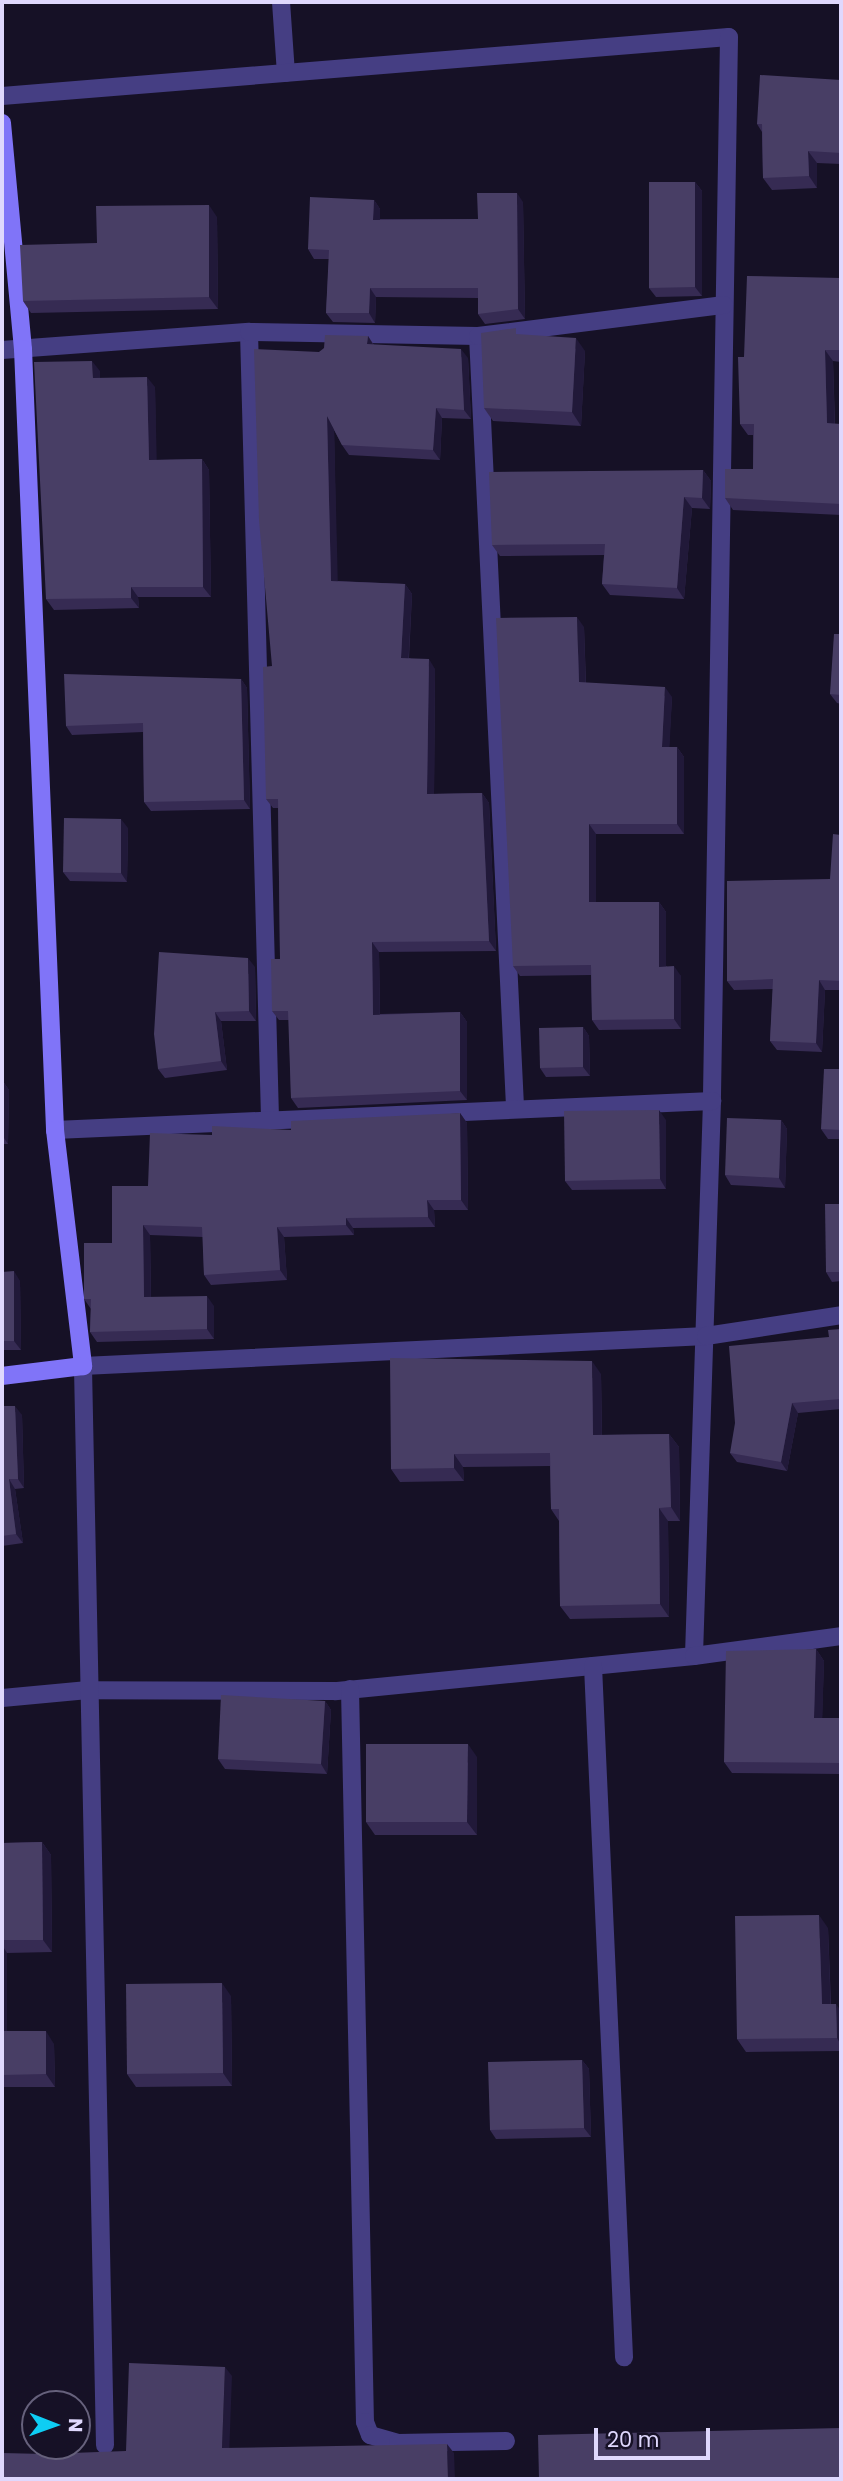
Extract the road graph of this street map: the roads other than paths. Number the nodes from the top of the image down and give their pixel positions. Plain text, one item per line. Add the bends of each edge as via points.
1 (281, 2) edge
2 (286, 73) junction
3 (2, 96) edge
4 (2, 123) edge
5 (723, 305) junction
6 (249, 332) junction
7 (478, 336) junction
8 (23, 349) junction
9 (2, 351) edge
10 (712, 1101) junction
11 (515, 1107) junction
12 (270, 1119) junction
13 (55, 1130) junction
14 (841, 1315) edge
15 (705, 1336) junction
16 (83, 1366) junction
17 (2, 1376) edge
18 (841, 1636) edge
19 (694, 1656) junction
20 (593, 1665) junction
21 (350, 1689) junction
22 (88, 1690) junction
23 (2, 1698) edge
24 (624, 2357) dead end
25 (506, 2441) dead end
26 (105, 2445) dead end

1 - 2 street
2 - 3 street
2 - 5 street via 729,37
4 - 8 street
5 - 7 street
5 - 10 street
6 - 7 street
6 - 8 street
6 - 12 street
7 - 11 street
8 - 9 street
8 - 13 street
10 - 11 street
10 - 15 street
11 - 12 street
12 - 13 street
13 - 16 street
14 - 15 street
15 - 16 street
15 - 19 street
16 - 17 street
16 - 22 street
18 - 19 street
19 - 20 street
20 - 21 street
20 - 24 street
21 - 22 street
21 - 25 street via 365,2422 370,2435 398,2443
22 - 23 street
22 - 26 street

